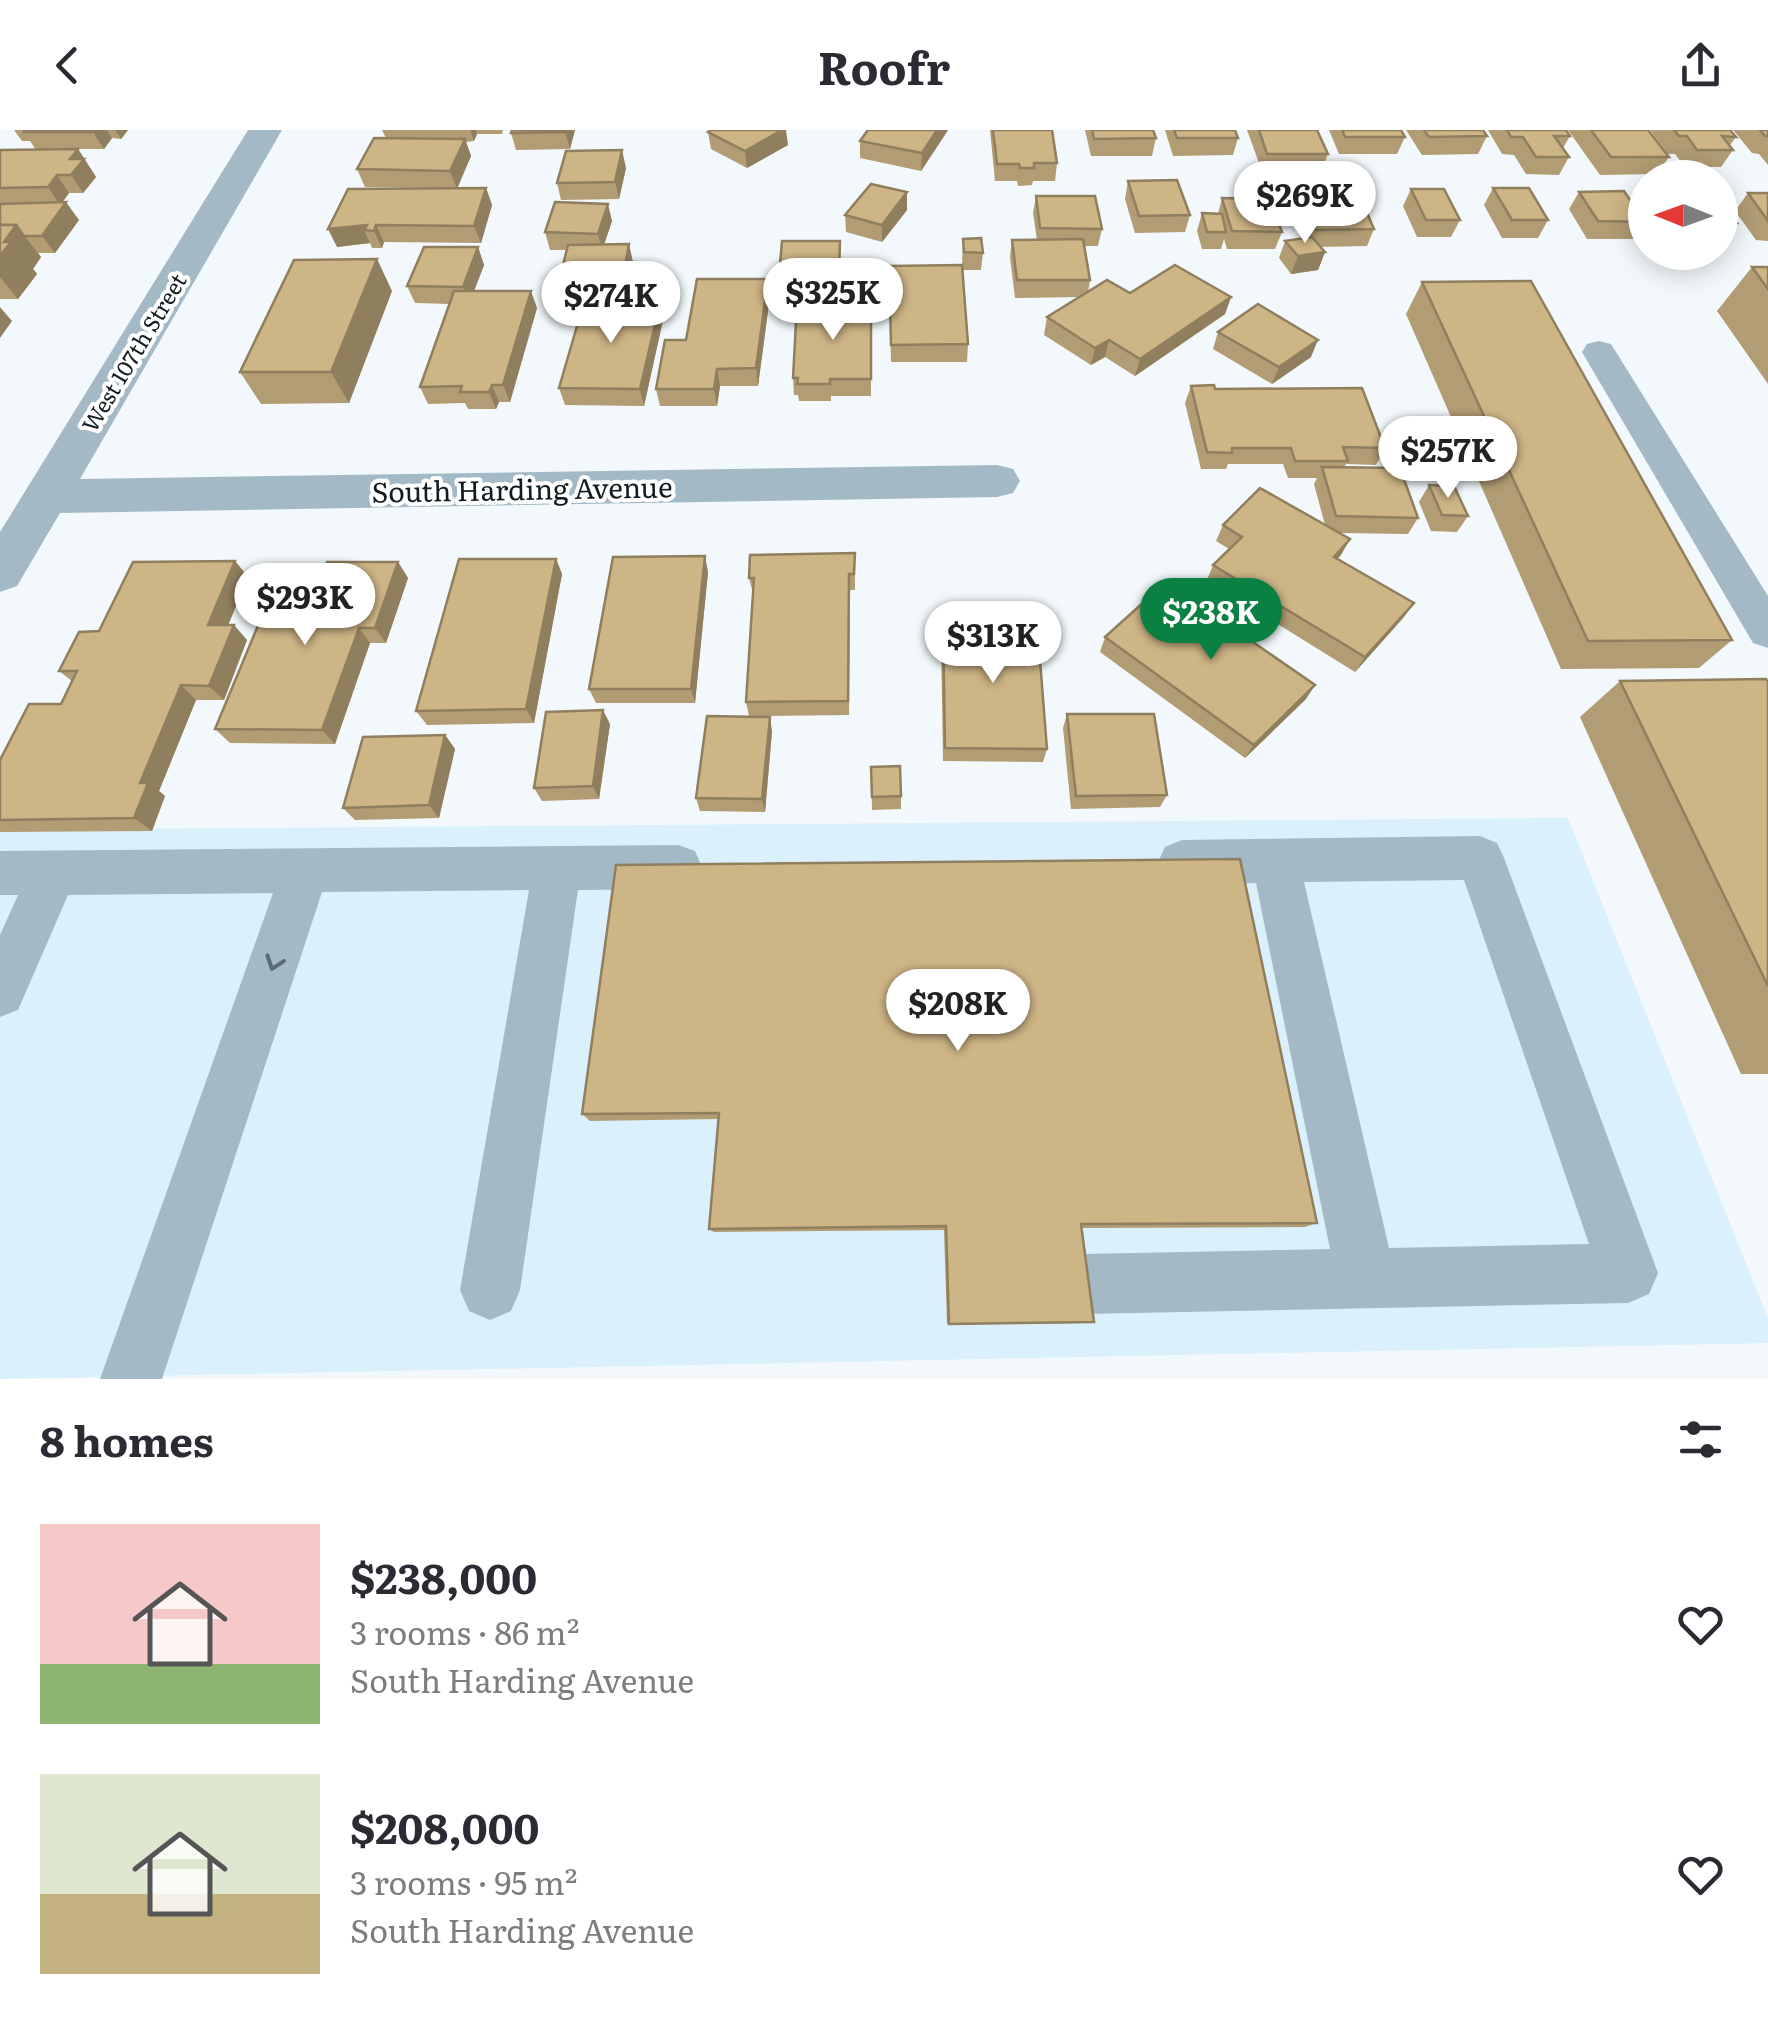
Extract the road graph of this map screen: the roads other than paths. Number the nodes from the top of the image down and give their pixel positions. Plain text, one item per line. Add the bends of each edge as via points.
1 (265, 130) edge
2 (1600, 352) dead end
3 (997, 481) dead end
4 (46, 496) junction
5 (0, 573) edge
6 (1768, 631) edge
7 (1276, 861) junction
8 (1136, 862) edge
9 (717, 866) edge
10 (557, 868) junction
11 (306, 870) junction
12 (0, 873) edge
13 (53, 873) junction
14 (0, 992) edge
15 (1366, 1279) junction
16 (1083, 1284) edge
17 (490, 1290) dead end
18 (130, 1379) edge

1 - 4 street, West 107th Street
2 - 6 lane
3 - 4 street, South Harding Avenue
4 - 5 street, West 107th Street
7 - 8 lane
7 - 15 lane
7 - 15 lane via 1480,858 1628,1272
9 - 10 lane
10 - 11 lane
10 - 17 lane
11 - 13 lane
11 -> 18 lane
12 - 13 lane
13 - 14 lane
15 - 16 lane

